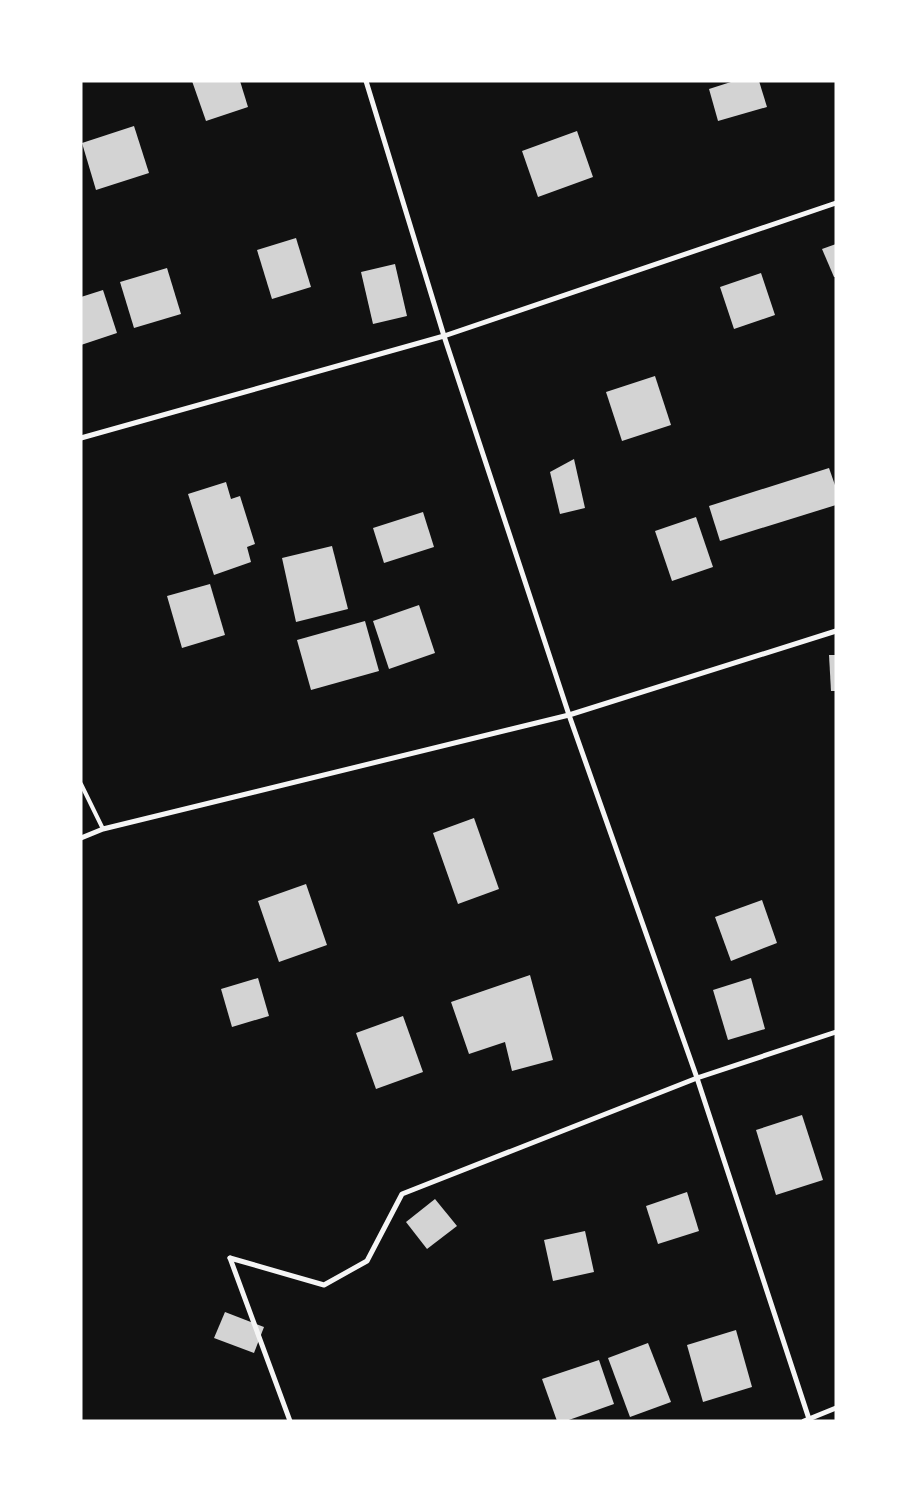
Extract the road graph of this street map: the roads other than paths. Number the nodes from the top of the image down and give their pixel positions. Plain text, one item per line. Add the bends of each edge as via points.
1 (366, 81) edge
2 (836, 203) edge
3 (444, 336) junction
4 (81, 438) edge
5 (836, 631) edge
6 (569, 715) junction
7 (81, 784) edge
8 (104, 829) junction
9 (81, 838) edge
10 (836, 1032) edge
11 (697, 1078) junction
12 (836, 1408) edge
13 (806, 1420) edge
14 (290, 1421) edge

1 - 3 street
2 - 3 street
3 - 4 street
3 - 6 street
5 - 6 street
6 - 8 street
6 - 11 street
7 - 8 lane
8 - 9 street
10 - 11 street
11 - 13 street
11 - 14 street via 402,1194 367,1261 324,1286 230,1258
12 - 13 street

